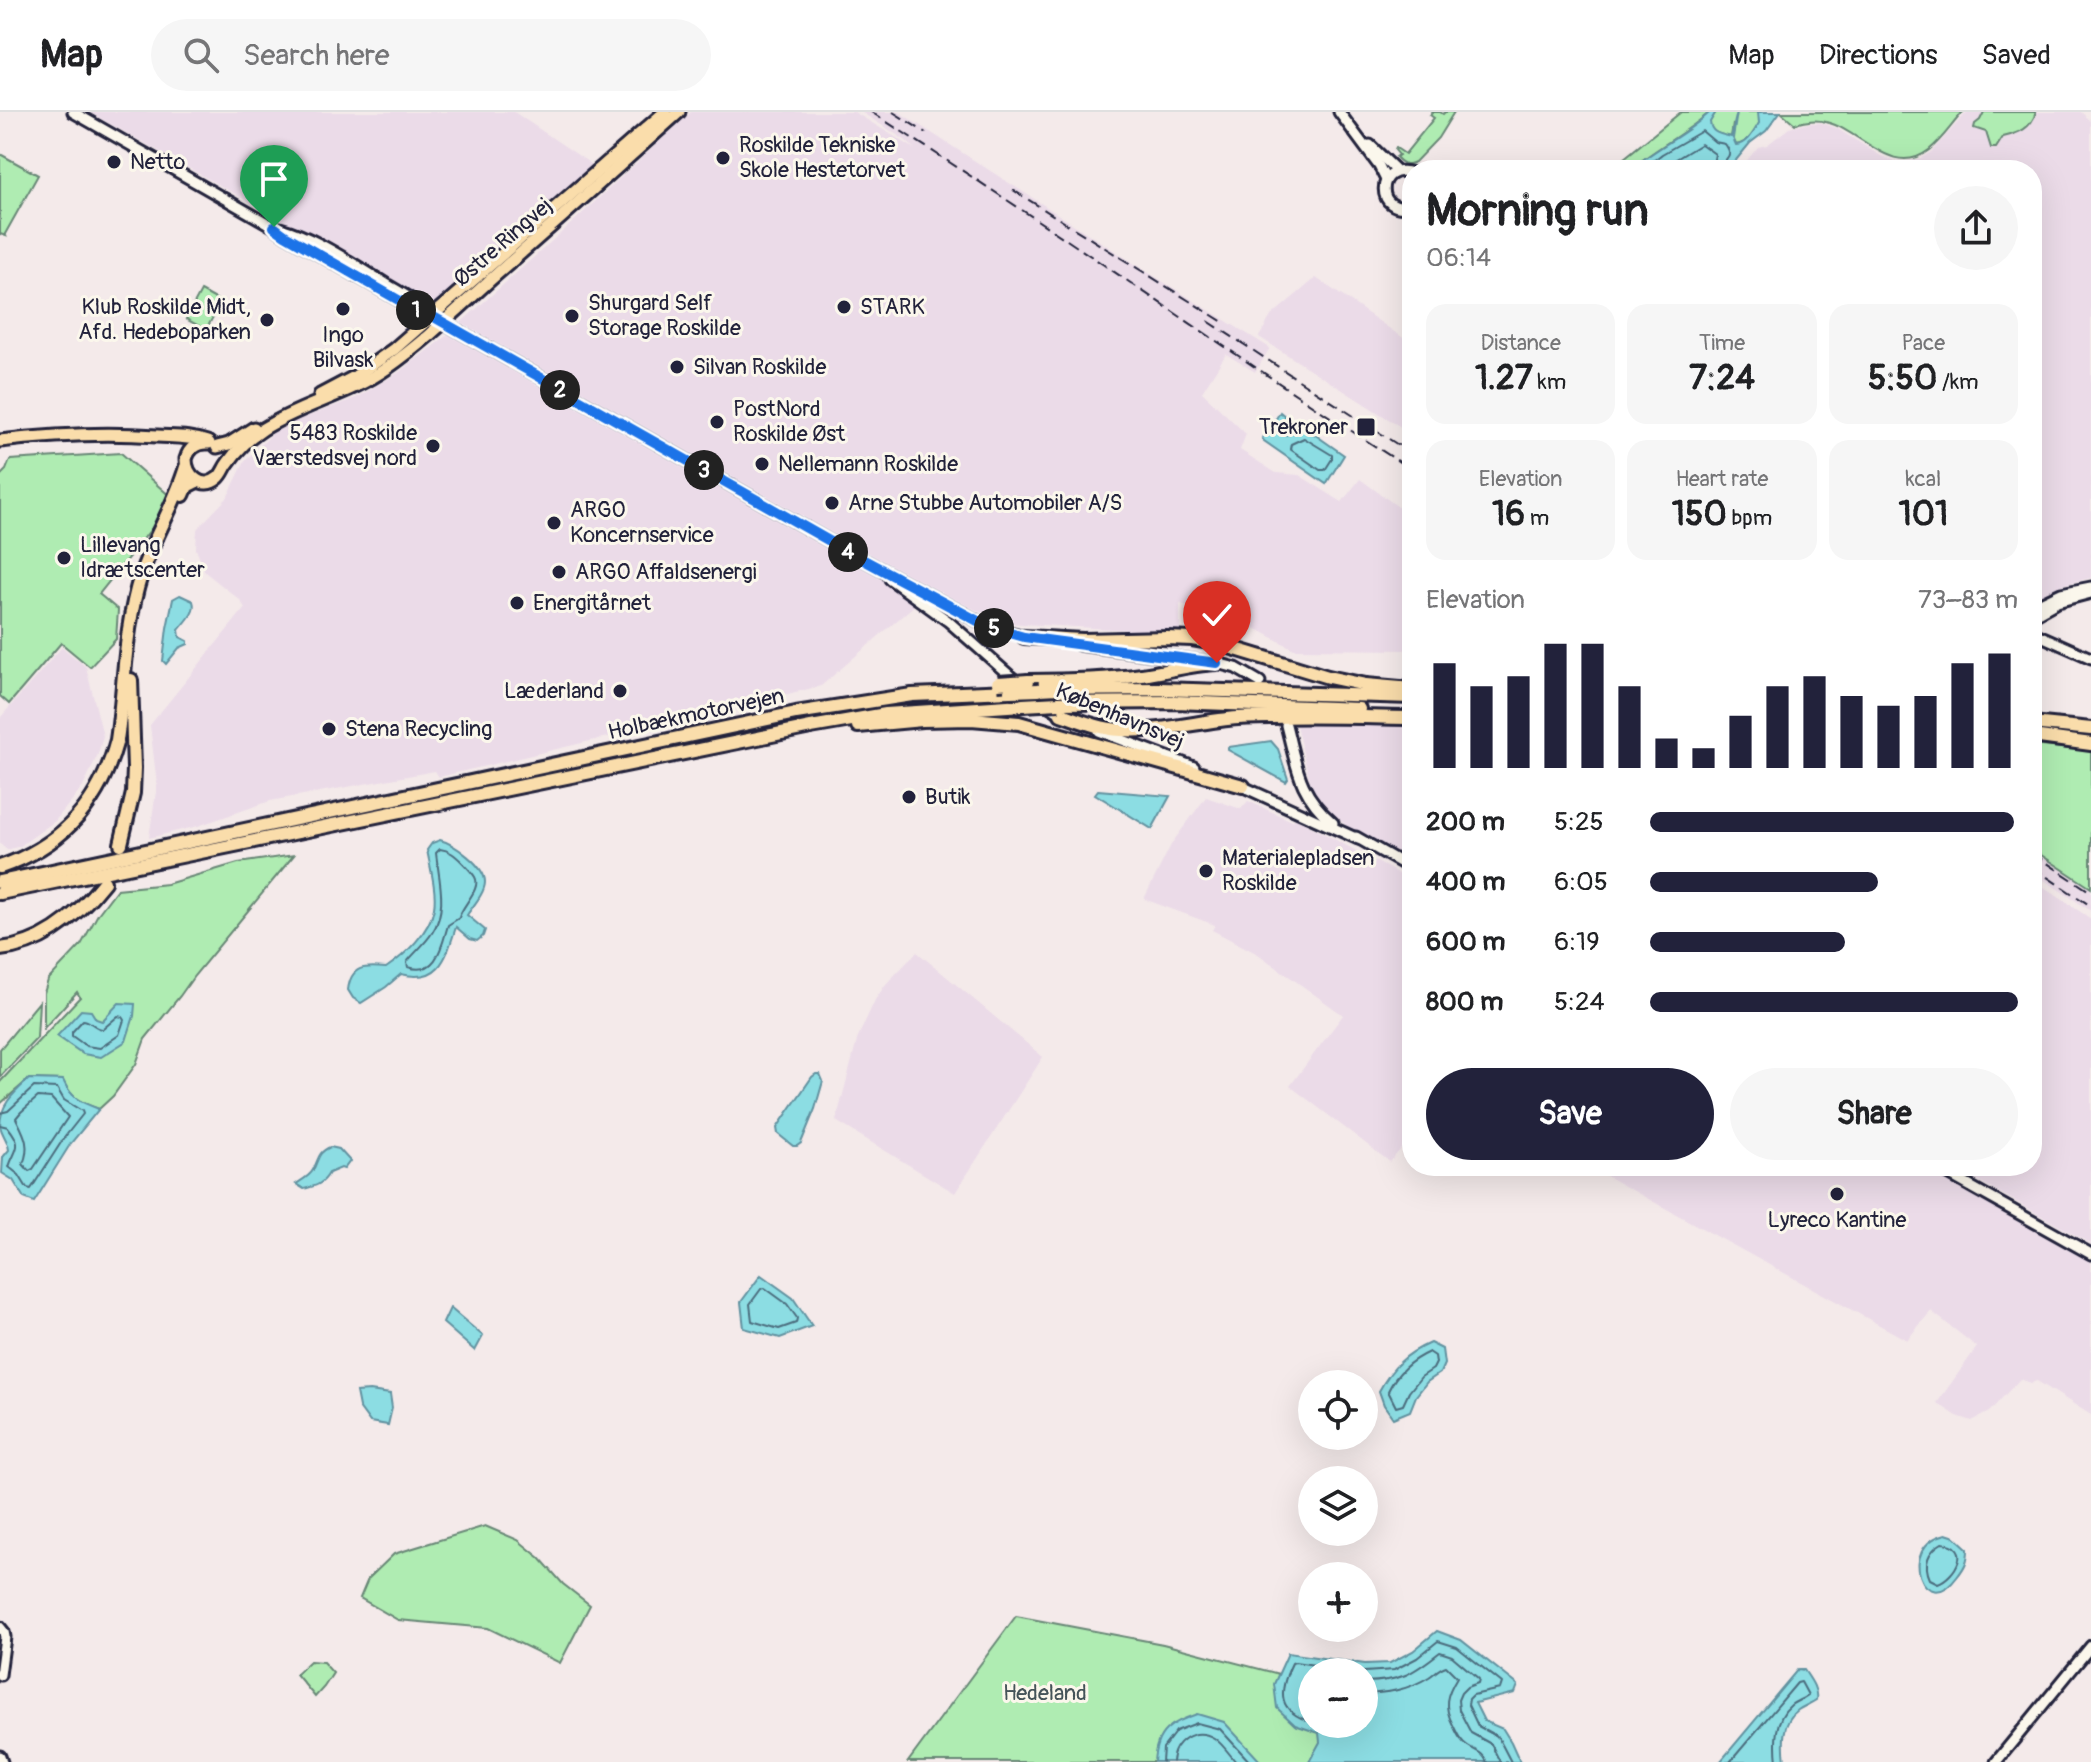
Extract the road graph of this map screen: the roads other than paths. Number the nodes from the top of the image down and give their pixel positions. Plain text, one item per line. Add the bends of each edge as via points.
1 (73, 112) edge
2 (665, 112) edge
3 (679, 112) edge
4 (1339, 112) edge
5 (1350, 126) junction
6 (1402, 170) edge
7 (1397, 171) junction
8 (1386, 180) junction
9 (1402, 208) edge
10 (437, 319) junction
11 (160, 436) junction
12 (0, 441) edge
13 (213, 445) junction
14 (186, 461) junction
15 (225, 467) junction
16 (197, 481) junction
17 (854, 555) junction
18 (2091, 587) edge
19 (2091, 593) edge
20 (2042, 602) edge
21 (2042, 610) edge
22 (2042, 636) edge
23 (1024, 637) junction
24 (2091, 658) edge
25 (1217, 663) junction
26 (1260, 682) dead end
27 (1402, 688) edge
28 (1402, 697) edge
29 (845, 705) junction
30 (1060, 709) junction
31 (1402, 711) edge
32 (1402, 718) edge
33 (2042, 724) edge
34 (1286, 725) dead end
35 (811, 727) junction
36 (2091, 729) edge
37 (2042, 737) edge
38 (2091, 744) edge
39 (1243, 786) junction
40 (1358, 839) junction
41 (121, 844) dead end
42 (1402, 863) edge
43 (0, 867) edge
44 (0, 882) edge
45 (104, 882) dead end
46 (0, 893) edge
47 (0, 949) edge
48 (1952, 1176) edge
49 (2091, 1254) edge
50 (1, 1627) edge
51 (2091, 1646) edge
52 (0, 1675) edge
53 (0, 1756) edge
54 (2, 1762) edge
55 (1996, 1762) edge

1 - 10 main road, Københavnsvej via 274,227 341,257
2 - 10 main road, Østre Ringvej
3 - 10 main road, Østre Ringvej
4 - 5 main road
5 - 7 main road
5 - 8 main road
6 - 7 main road
7 - 8 main road
8 - 9 main road via 1388,201
10 - 13 main road, Østre Ringvej via 356,376 229,444
10 - 15 main road, Østre Ringvej via 409,351 370,379 261,431
10 - 17 main road, Københavnsvej
11 - 12 main road
11 - 13 main road
11 - 14 main road via 179,445
13 - 14 main road via 195,445
13 - 15 main road via 224,456
14 - 16 main road
14 - 43 highway via 133,604 112,761 89,805 55,839
15 - 16 main road via 214,481
16 - 41 highway via 187,486 163,535 138,608 131,683 133,793
17 - 23 main road, Københavnsvej via 989,627
17 - 30 main road, Københavnsvej via 948,621 1034,697
18 - 20 main road
19 - 21 main road
22 - 24 main road
23 - 25 main road, Københavnsvej
23 - 27 highway via 1192,639 1328,677
25 - 26 main road, Københavnsvej
25 - 29 highway, bridge via 1095,680 998,683 874,696
28 - 29 highway, Holbækmotorvejen, bridge via 1039,690 912,695
29 - 44 highway, Holbækmotorvejen
30 - 31 highway, Holbækmotorvejen via 1175,702
30 - 32 highway via 1098,727 1121,730 1235,718
30 - 35 highway, Holbækmotorvejen, bridge via 1023,705 886,714
30 - 39 main road, Københavnsvej via 1087,726
33 - 36 highway
34 - 40 main road, Københavnsvej via 1307,795 1332,823
35 - 39 highway via 959,719 1008,722
35 - 46 highway, Holbækmotorvejen
37 - 38 highway
39 - 40 main road, Københavnsvej
40 - 42 main road, Københavnsvej
45 - 47 highway via 54,930
48 - 49 main road
50 - 52 main road via 5,1637
51 - 55 main road
53 - 54 main road

